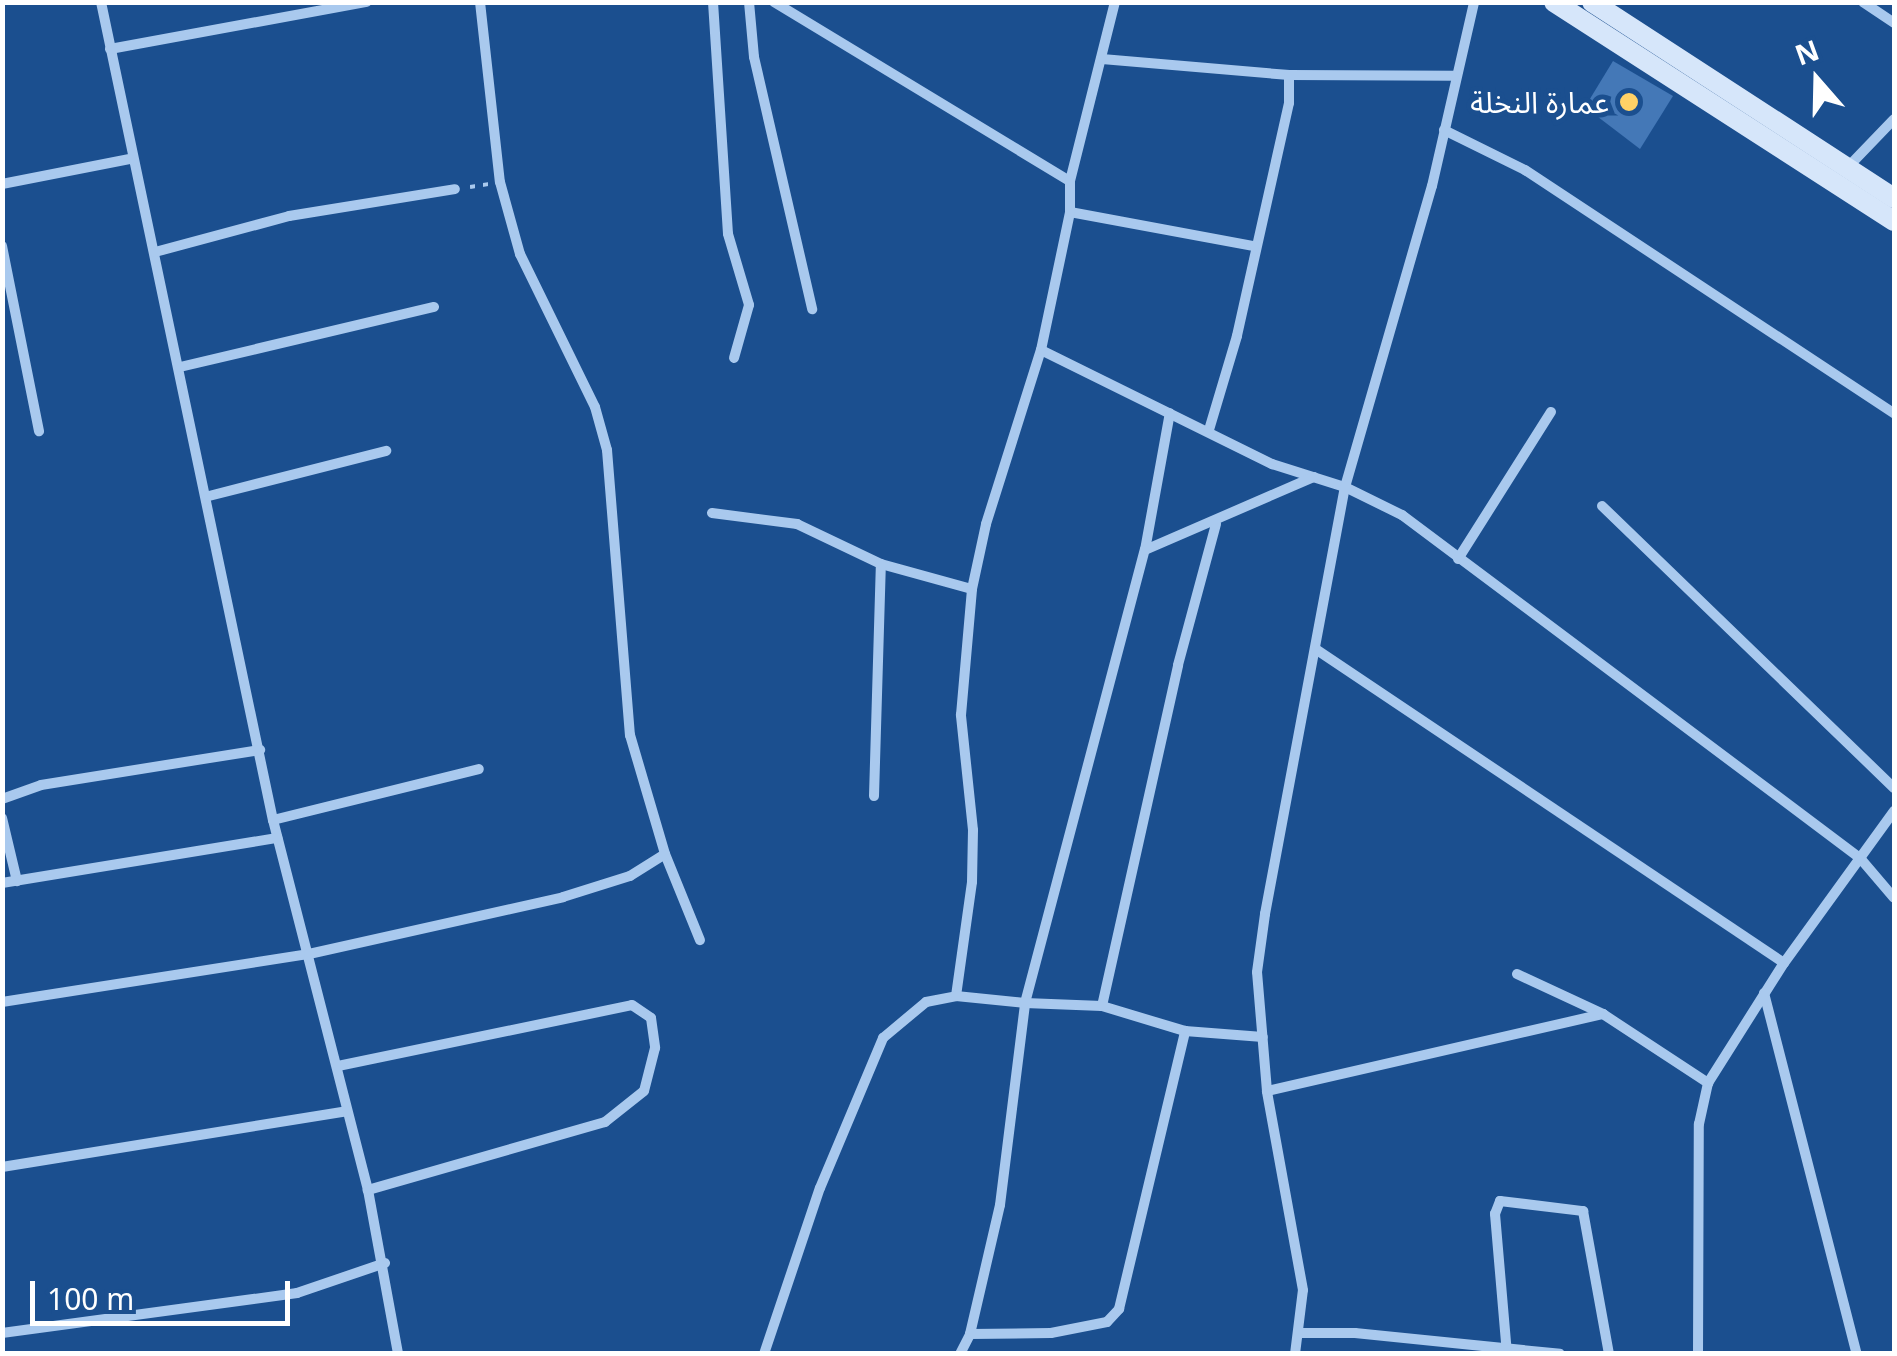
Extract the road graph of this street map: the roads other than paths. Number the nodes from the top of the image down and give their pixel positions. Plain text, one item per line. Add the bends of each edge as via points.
1 (101, 2) edge
2 (367, 2) edge
3 (480, 2) edge
4 (712, 2) edge
5 (748, 2) edge
6 (774, 2) edge
7 (1115, 2) edge
8 (1474, 2) edge
9 (1554, 2) edge
10 (1592, 2) edge
11 (1863, 2) edge
12 (1894, 24) edge
13 (110, 49) junction
14 (1102, 59) junction
15 (1288, 76) junction
16 (1455, 76) junction
17 (1894, 119) edge
18 (1444, 130) junction
19 (130, 160) junction
20 (1848, 166) junction
21 (1070, 181) junction
22 (2, 184) edge
23 (455, 190) road end
24 (1894, 198) edge
25 (1070, 212) junction
26 (1894, 220) edge
27 (2, 246) edge
28 (1254, 246) junction
29 (154, 252) junction
30 (434, 307) dead end
31 (812, 310) dead end
32 (1041, 350) junction
33 (734, 358) dead end
34 (180, 367) junction
35 (1551, 412) dead end
36 (1170, 413) junction
37 (1894, 413) edge
38 (1209, 430) junction
39 (38, 431) dead end
40 (386, 451) dead end
41 (1314, 477) junction
42 (1345, 487) junction
43 (209, 496) junction
44 (1602, 506) dead end
45 (712, 513) dead end
46 (1216, 524) junction
47 (1145, 550) junction
48 (1458, 559) junction
49 (882, 564) junction
50 (972, 589) junction
51 (1317, 650) junction
52 (260, 750) junction
53 (479, 769) dead end
54 (1894, 788) edge
55 (874, 796) dead end
56 (2, 799) edge
57 (1894, 811) edge
58 (2, 818) edge
59 (273, 820) junction
60 (277, 838) junction
61 (665, 854) junction
62 (1860, 858) junction
63 (17, 881) junction
64 (2, 884) edge
65 (1894, 898) edge
66 (700, 940) dead end
67 (308, 954) junction
68 (1784, 963) junction
69 (1516, 974) dead end
70 (1764, 993) junction
71 (956, 996) junction
72 (2, 1002) edge
73 (1025, 1003) junction
74 (1102, 1006) junction
75 (1603, 1014) junction
76 (1185, 1031) junction
77 (1263, 1037) junction
78 (338, 1066) junction
79 (1708, 1083) junction
80 (1267, 1090) junction
81 (346, 1111) junction
82 (2, 1166) edge
83 (368, 1190) junction
84 (384, 1264) junction
85 (2, 1332) edge
86 (970, 1334) junction
87 (1298, 1334) junction
88 (1506, 1351) edge
89 (398, 1354) edge
90 (764, 1354) edge
91 (960, 1354) edge
92 (1294, 1354) edge
93 (1560, 1354) edge
94 (1610, 1354) edge
95 (1698, 1354) edge
96 (1857, 1354) edge

1 - 13 street
2 - 13 street
3 - 61 street via 500,182 520,254 595,407 606,450 630,735
4 - 33 street via 728,234 749,305
5 - 31 street via 754,58
6 - 21 street
7 - 14 street
8 - 16 street
9 - 26 main road
10 - 20 main road
11 - 12 street
13 - 19 street
14 - 15 street
14 - 21 street
15 - 16 street
15 - 28 street via 1288,103
16 - 18 street
17 - 20 street
18 - 37 street via 1525,170
18 - 42 street
19 - 22 street
19 - 29 street
20 - 24 main road
21 - 25 street
23 - 29 street via 289,216
25 - 28 street
25 - 32 street
27 - 39 street
28 - 38 street via 1238,336
29 - 34 street
30 - 34 street
32 - 36 street
32 - 50 street
34 - 43 street
35 - 48 street
36 - 38 street
36 - 47 street
38 - 41 street via 1272,464
40 - 43 street
41 - 42 street
41 - 46 street
42 - 48 street via 1402,516
42 - 51 street
43 - 52 street
44 - 54 street
45 - 49 street via 796,524
46 - 47 street
46 - 74 street
47 - 73 street
48 - 62 street
49 - 50 street
49 - 55 street
50 - 71 street via 961,716 974,830 972,882
51 - 68 street
51 - 77 street via 1264,914 1258,972
52 - 56 street via 41,784
52 - 59 street
53 - 59 street
57 - 62 street
58 - 63 street
59 - 60 street
60 - 63 street
60 - 67 street
61 - 66 street
61 - 67 street via 630,876 563,897
62 - 65 street
62 - 68 street
63 - 64 street
67 - 72 street
67 - 78 street
68 - 70 street
69 - 75 street
70 - 79 street
70 - 96 street
71 - 73 street
71 - 90 street via 926,1002 883,1038 820,1188
73 - 74 street
73 - 86 street via 1015,1116
74 - 76 street
75 - 79 street
75 - 80 street
76 - 77 street
76 - 86 street via 1119,1309 1107,1322 1051,1334
77 - 80 street
78 - 81 street
78 - 83 street via 632,1005 651,1018 656,1048 644,1092 605,1122
79 - 95 street via 1699,1124
80 - 87 street via 1296,1234 1303,1290
81 - 82 street
81 - 83 street
83 - 84 street
84 - 85 street via 296,1293
84 - 89 street
86 - 91 street
87 - 88 street via 1355,1332
87 - 92 street
88 - 93 street
88 - 94 street via 1495,1214 1500,1201 1584,1210

